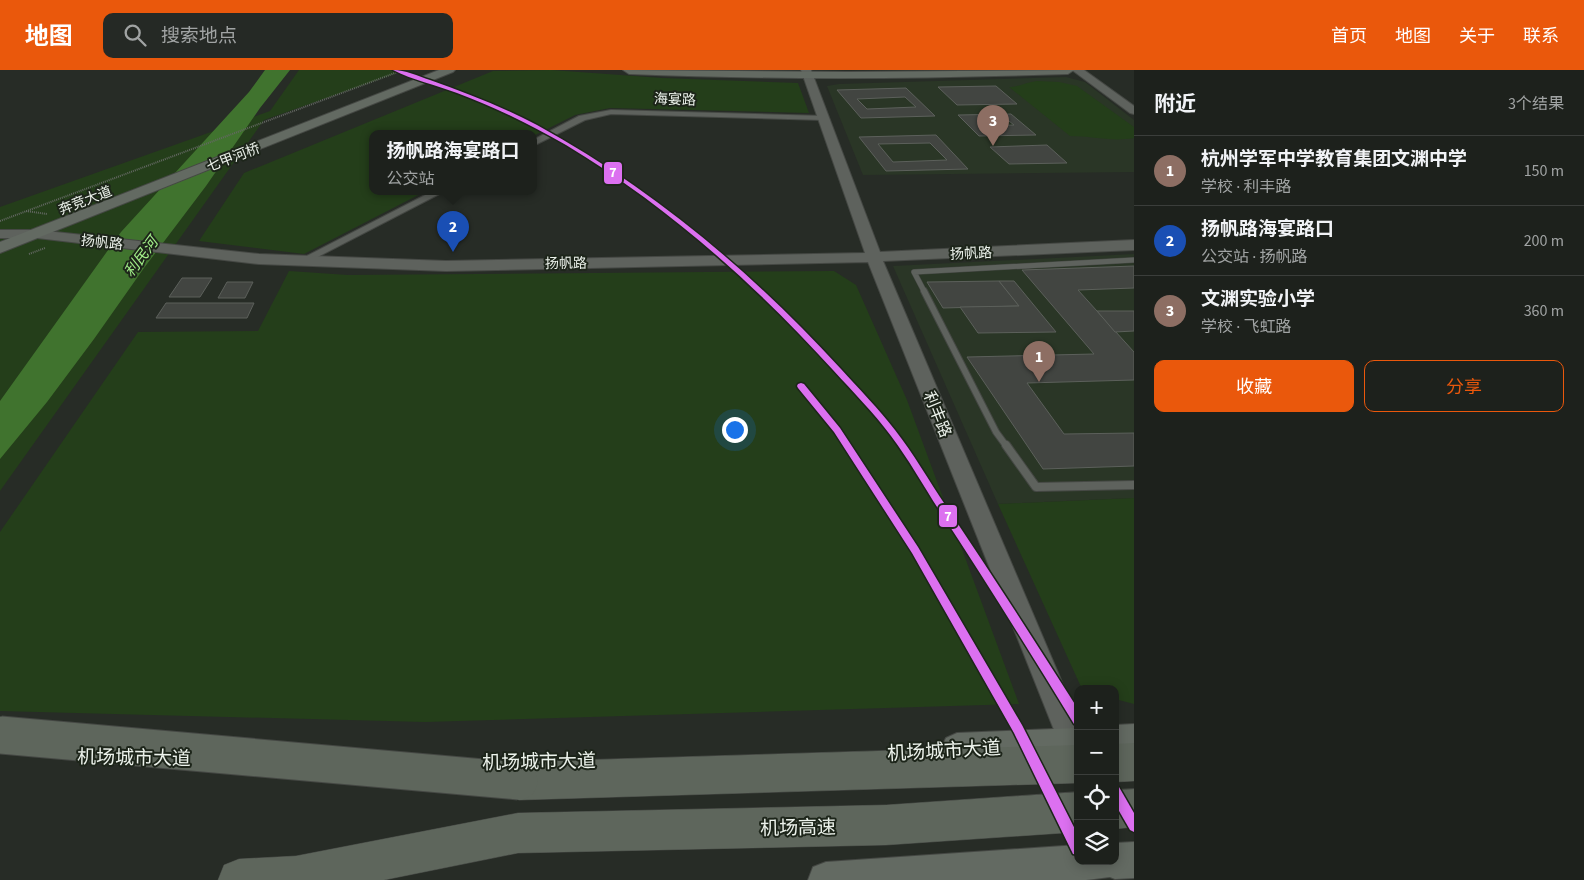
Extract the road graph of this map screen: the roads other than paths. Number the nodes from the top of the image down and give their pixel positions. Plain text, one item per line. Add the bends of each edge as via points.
1 (422, 70) edge
2 (449, 70) edge
3 (629, 70) edge
4 (702, 70) edge
5 (975, 70) edge
6 (1068, 70) edge
7 (1077, 70) edge
8 (806, 73) edge
9 (314, 110) dead end
10 (1134, 111) edge
11 (824, 118) junction
12 (288, 120) dead end
13 (537, 141) edge
14 (168, 175) junction
15 (432, 195) edge
16 (0, 222) edge
17 (20, 226) junction
18 (0, 234) edge
19 (37, 234) junction
20 (1134, 245) edge
21 (0, 248) edge
22 (874, 257) junction
23 (304, 260) junction
24 (1134, 260) edge
25 (1134, 485) edge
26 (0, 735) edge
27 (1134, 739) edge
28 (1119, 740) edge
29 (1074, 745) edge
30 (1074, 752) edge
31 (1074, 752) edge
32 (0, 754) edge
33 (1134, 762) edge
34 (1119, 763) edge
35 (1134, 808) edge
36 (1119, 810) edge
37 (1074, 812) edge
38 (1120, 861) edge
39 (289, 878) edge
40 (239, 880) edge
41 (826, 880) edge

1 - 9 main road
2 - 14 main road, 七甲河桥 via 300,131
3 - 8 main road
4 - 8 main road
5 - 8 main road
6 - 8 main road via 966,74
7 - 10 street
8 - 11 street, 利丰路
11 - 13 street, 海宴路 via 611,112 582,118
11 - 22 street, 利丰路
12 - 14 main road, 七甲河桥
14 - 17 main road, 奔竞大道
14 - 19 main road, 奔竞大道
15 - 23 street
16 - 17 street
17 - 18 main road, 奔竞大道
17 - 19 street
18 - 19 street, 扬帆路
19 - 21 main road, 奔竞大道
19 - 23 street, 扬帆路 via 259,259
20 - 22 street, 扬帆路
22 - 23 street, 扬帆路 via 446,266
22 - 29 street, 利丰路
24 - 25 lane via 914,272 996,432 1036,487
26 - 31 highway, bridge via 519,781
27 - 28 main road
30 - 32 main road, 机场城市大道 via 495,763
33 - 34 highway
35 - 36 highway
37 - 39 highway, 机场高速 via 886,825 518,833
38 - 41 main road
39 - 40 highway, 机场高速

